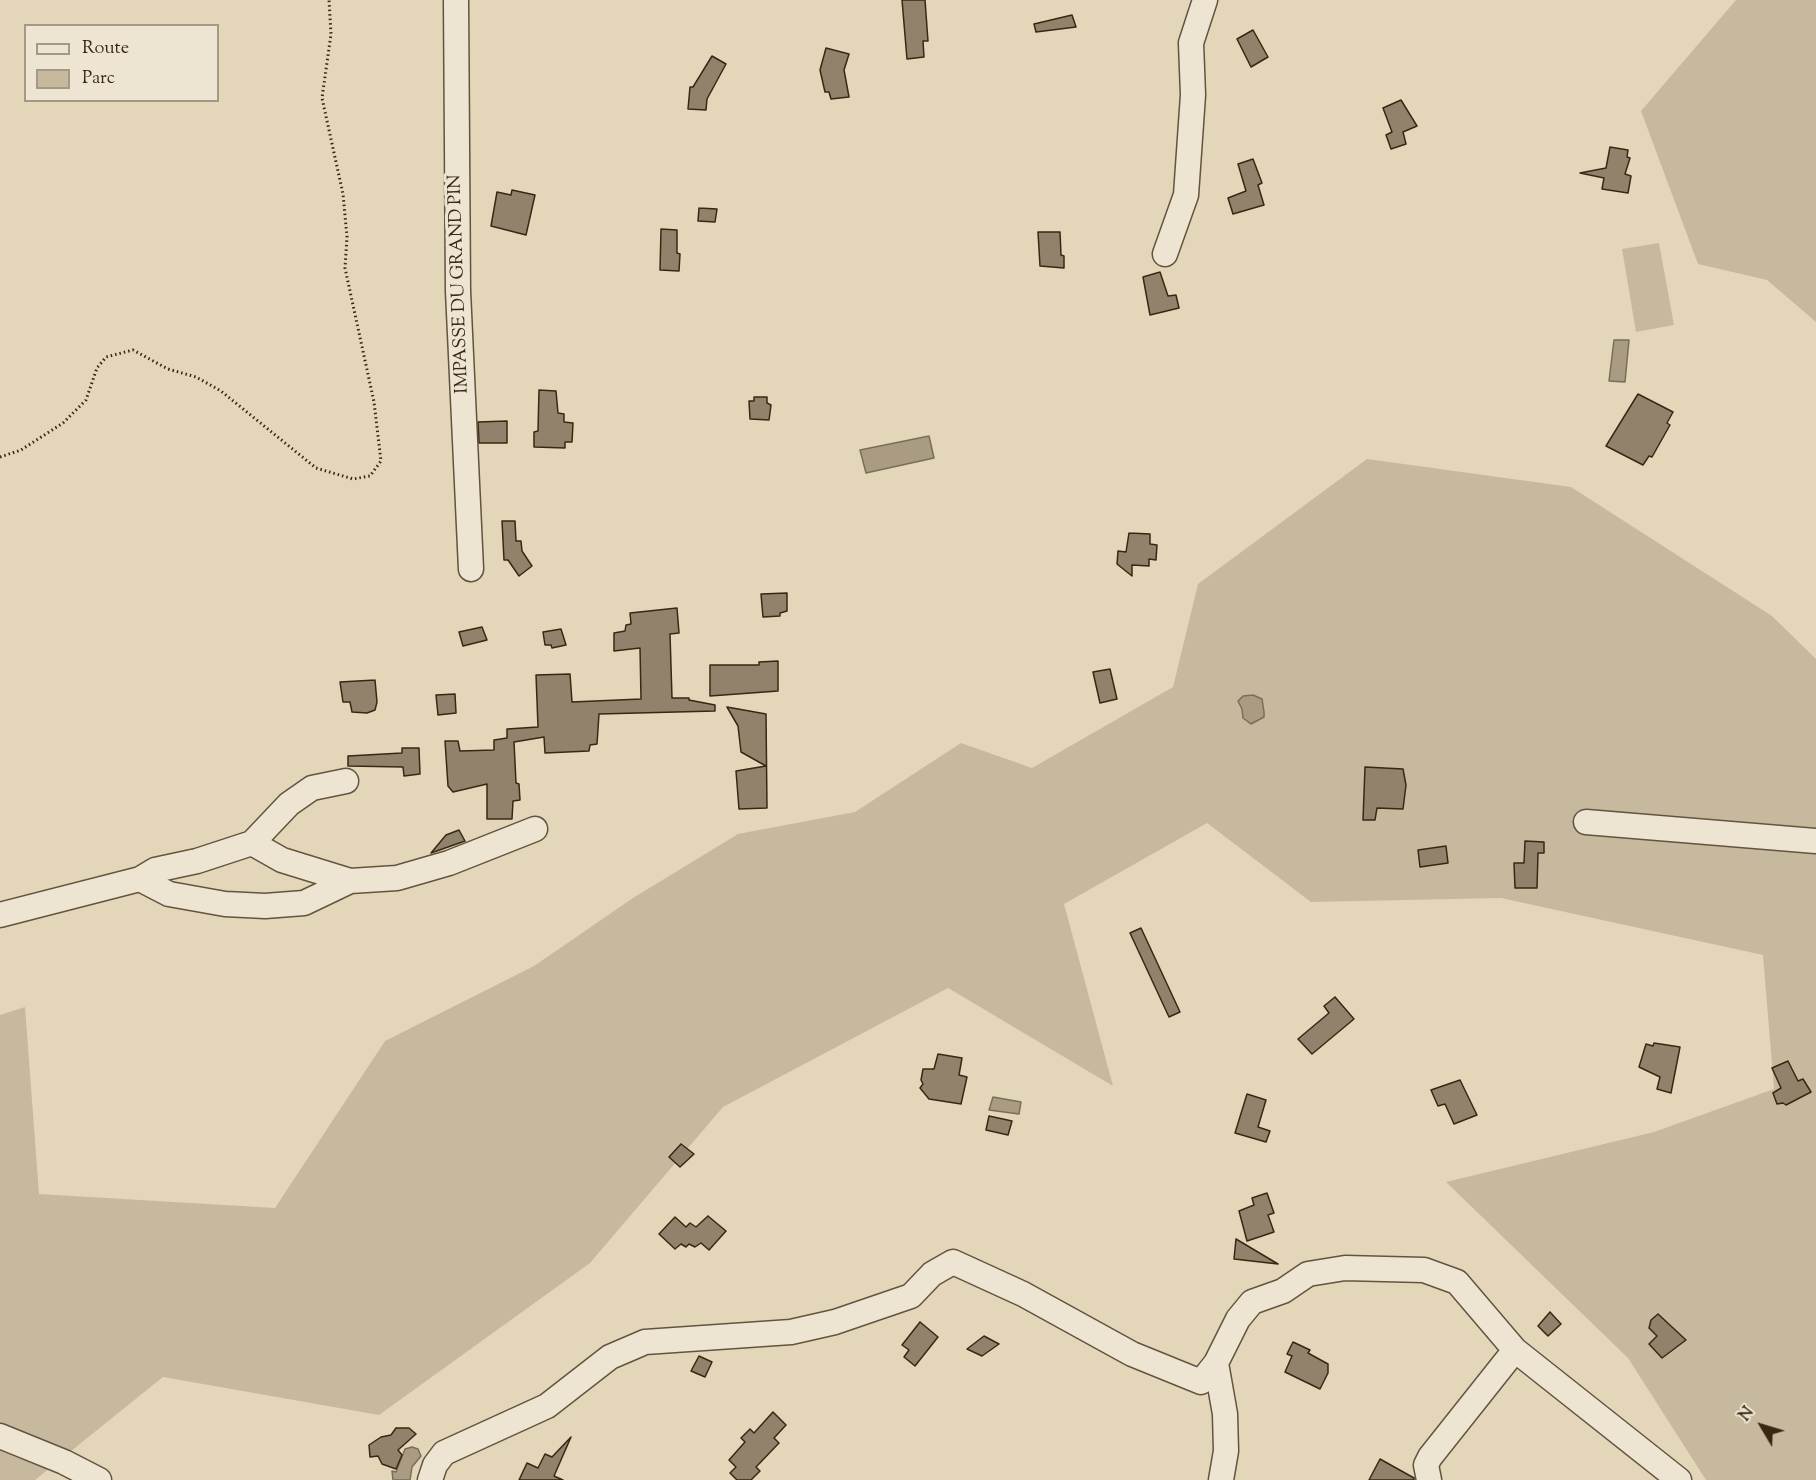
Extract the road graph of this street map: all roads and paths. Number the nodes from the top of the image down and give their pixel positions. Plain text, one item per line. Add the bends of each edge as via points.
1 (329, 0) edge
2 (456, 0) edge
3 (1205, 0) edge
4 (1165, 254) dead end
5 (0, 458) edge
6 (471, 569) dead end
7 (346, 781) dead end
8 (1586, 822) dead end
9 (536, 830) dead end
10 (1816, 841) edge
11 (252, 843) junction
12 (140, 879) junction
13 (350, 881) junction
14 (0, 915) edge
15 (1515, 1350) junction
16 (1216, 1363) junction
17 (0, 1436) edge
18 (1668, 1478) edge
19 (99, 1480) edge
20 (430, 1480) edge
21 (1221, 1480) edge
22 (1429, 1480) edge

1 - 5 path via 331,34 322,98 342,194 347,237 345,268 374,402 381,461 370,476 353,479 316,468 221,391 133,350 106,357 97,368 86,400 63,423 21,450
2 - 6 street, IMPASSE DU GRAND PIN via 458,291
3 - 4 street via 1191,43 1193,95 1186,195
7 - 11 street via 312,788 289,804
8 - 10 street
9 - 13 street via 407,875
11 - 12 street via 155,870
11 - 13 street via 282,860
12 - 13 street via 169,894 265,906 304,903
12 - 14 street
15 - 16 street via 1457,1282 1424,1270 1345,1268 1308,1274 1283,1291 1252,1302
15 - 18 street
15 - 22 street via 1430,1457 1426,1465
16 - 20 street via 1201,1382 1132,1354 1023,1294 953,1262 932,1274 911,1296 835,1322 770,1334 645,1342 610,1357 547,1406 444,1453
16 - 21 street via 1225,1414 1226,1451
17 - 19 street

